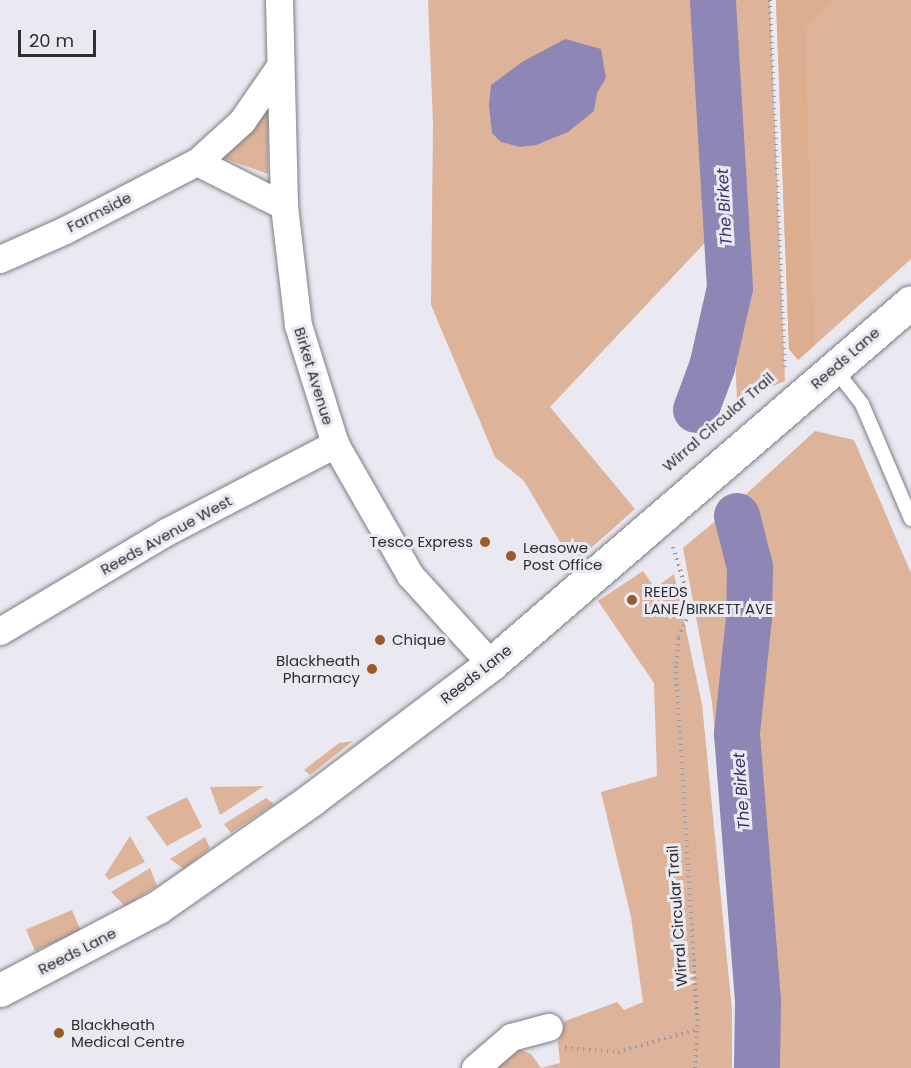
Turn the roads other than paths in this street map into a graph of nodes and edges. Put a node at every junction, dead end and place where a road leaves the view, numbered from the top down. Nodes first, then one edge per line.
1 (279, 0) edge
2 (280, 66) junction
3 (197, 162) junction
4 (284, 206) junction
5 (0, 259) edge
6 (911, 302) edge
7 (834, 368) junction
8 (335, 444) junction
9 (911, 519) edge
10 (0, 631) edge
11 (491, 664) junction
12 (0, 990) edge
13 (549, 1027) road end
14 (475, 1068) edge

1 - 2 street, Birket Avenue
2 - 3 street, Farmside
2 - 4 street, Birket Avenue
3 - 4 street
3 - 5 street, Farmside
4 - 8 street, Birket Avenue
6 - 7 street, Reeds Lane
7 - 9 lane
7 - 11 street, Reeds Lane
8 - 10 street, Reeds Avenue West
8 - 11 street, Birket Avenue
11 - 12 street, Reeds Lane
13 - 14 street

